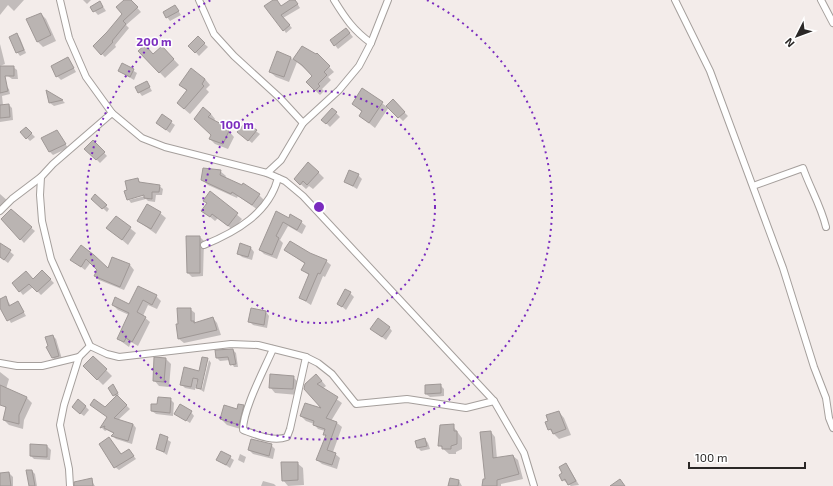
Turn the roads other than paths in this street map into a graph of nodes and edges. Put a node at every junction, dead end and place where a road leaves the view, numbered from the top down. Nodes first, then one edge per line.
1 (60, 0) edge
2 (199, 0) edge
3 (334, 0) edge
4 (388, 0) edge
5 (675, 0) edge
6 (821, 0) edge
7 (833, 23) edge
8 (371, 43) junction
9 (112, 113) junction
10 (303, 123) junction
11 (267, 173) junction
12 (41, 177) junction
13 (278, 178) junction
14 (753, 186) junction
15 (0, 211) edge
16 (826, 227) dead end
17 (204, 245) dead end
18 (90, 346) junction
19 (272, 349) junction
20 (306, 356) junction
21 (79, 357) junction
22 (0, 363) edge
23 (494, 401) junction
24 (833, 428) edge
25 (70, 486) edge
26 (534, 486) edge

1 - 9 street
2 - 10 street
3 - 8 street
4 - 8 street
5 - 14 street
6 - 7 street
8 - 10 street
9 - 11 street
9 - 12 street
10 - 11 street
11 - 13 street
12 - 15 street
12 - 18 street
13 - 17 street
13 - 23 street
14 - 16 street
14 - 24 street
18 - 19 street
18 - 21 street
19 - 20 street
19 - 20 street
20 - 23 street
21 - 22 street
21 - 25 street
23 - 26 street

